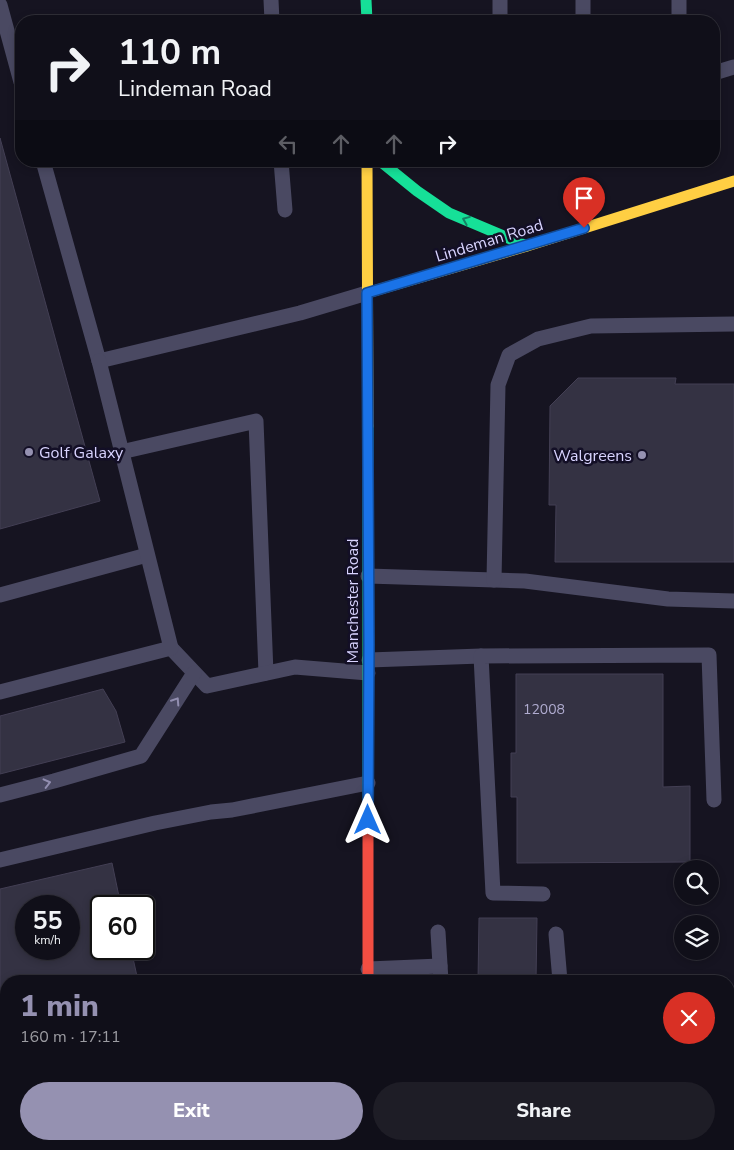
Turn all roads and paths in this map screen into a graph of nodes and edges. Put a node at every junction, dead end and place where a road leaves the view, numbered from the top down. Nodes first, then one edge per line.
1 (271, 0) edge
2 (366, 0) edge
3 (500, 0) edge
4 (583, 0) edge
5 (679, 0) edge
6 (0, 5) edge
7 (272, 15) edge
8 (366, 15) edge
9 (500, 15) edge
10 (583, 15) edge
11 (679, 15) edge
12 (15, 60) edge
13 (734, 67) edge
14 (720, 71) edge
15 (45, 167) edge
16 (281, 167) edge
17 (367, 167) edge
18 (387, 167) edge
19 (734, 181) edge
20 (285, 210) dead end
21 (527, 246) junction
22 (367, 293) junction
23 (734, 324) edge
24 (98, 361) junction
25 (121, 452) junction
26 (147, 555) junction
27 (368, 576) junction
28 (494, 580) junction
29 (0, 595) edge
30 (734, 601) edge
31 (170, 648) junction
32 (481, 656) junction
33 (369, 666) junction
34 (194, 673) junction
35 (266, 674) junction
36 (0, 692) edge
37 (368, 783) junction
38 (0, 795) edge
39 (714, 800) dead end
40 (0, 860) edge
41 (543, 894) dead end
42 (438, 932) dead end
43 (556, 934) dead end
44 (441, 974) edge
45 (368, 975) edge
46 (559, 975) edge

1 - 7 lane
2 - 8 main road
3 - 9 lane
4 - 10 lane
5 - 11 lane
6 - 12 lane
13 - 14 lane
15 - 24 lane
16 - 20 lane
17 - 22 main road, Manchester Road
21 -> 18 main road
19 - 21 main road, Lindeman Road
21 - 22 main road, Lindeman Road
22 - 24 lane
22 - 27 main road, Manchester Road
23 - 28 lane
24 - 25 lane
25 - 26 lane
25 - 35 lane
26 - 29 lane
26 - 31 lane
27 - 28 lane
27 - 33 main road, Manchester Road
28 - 30 lane
31 - 34 lane
31 - 36 lane
32 - 33 lane
32 - 39 lane
32 - 41 lane
33 - 35 lane
33 - 37 main road, Manchester Road
34 - 35 lane
38 -> 34 lane
37 - 40 lane
37 - 45 main road, Manchester Road
42 - 44 lane
43 - 46 lane
44 - 45 lane

